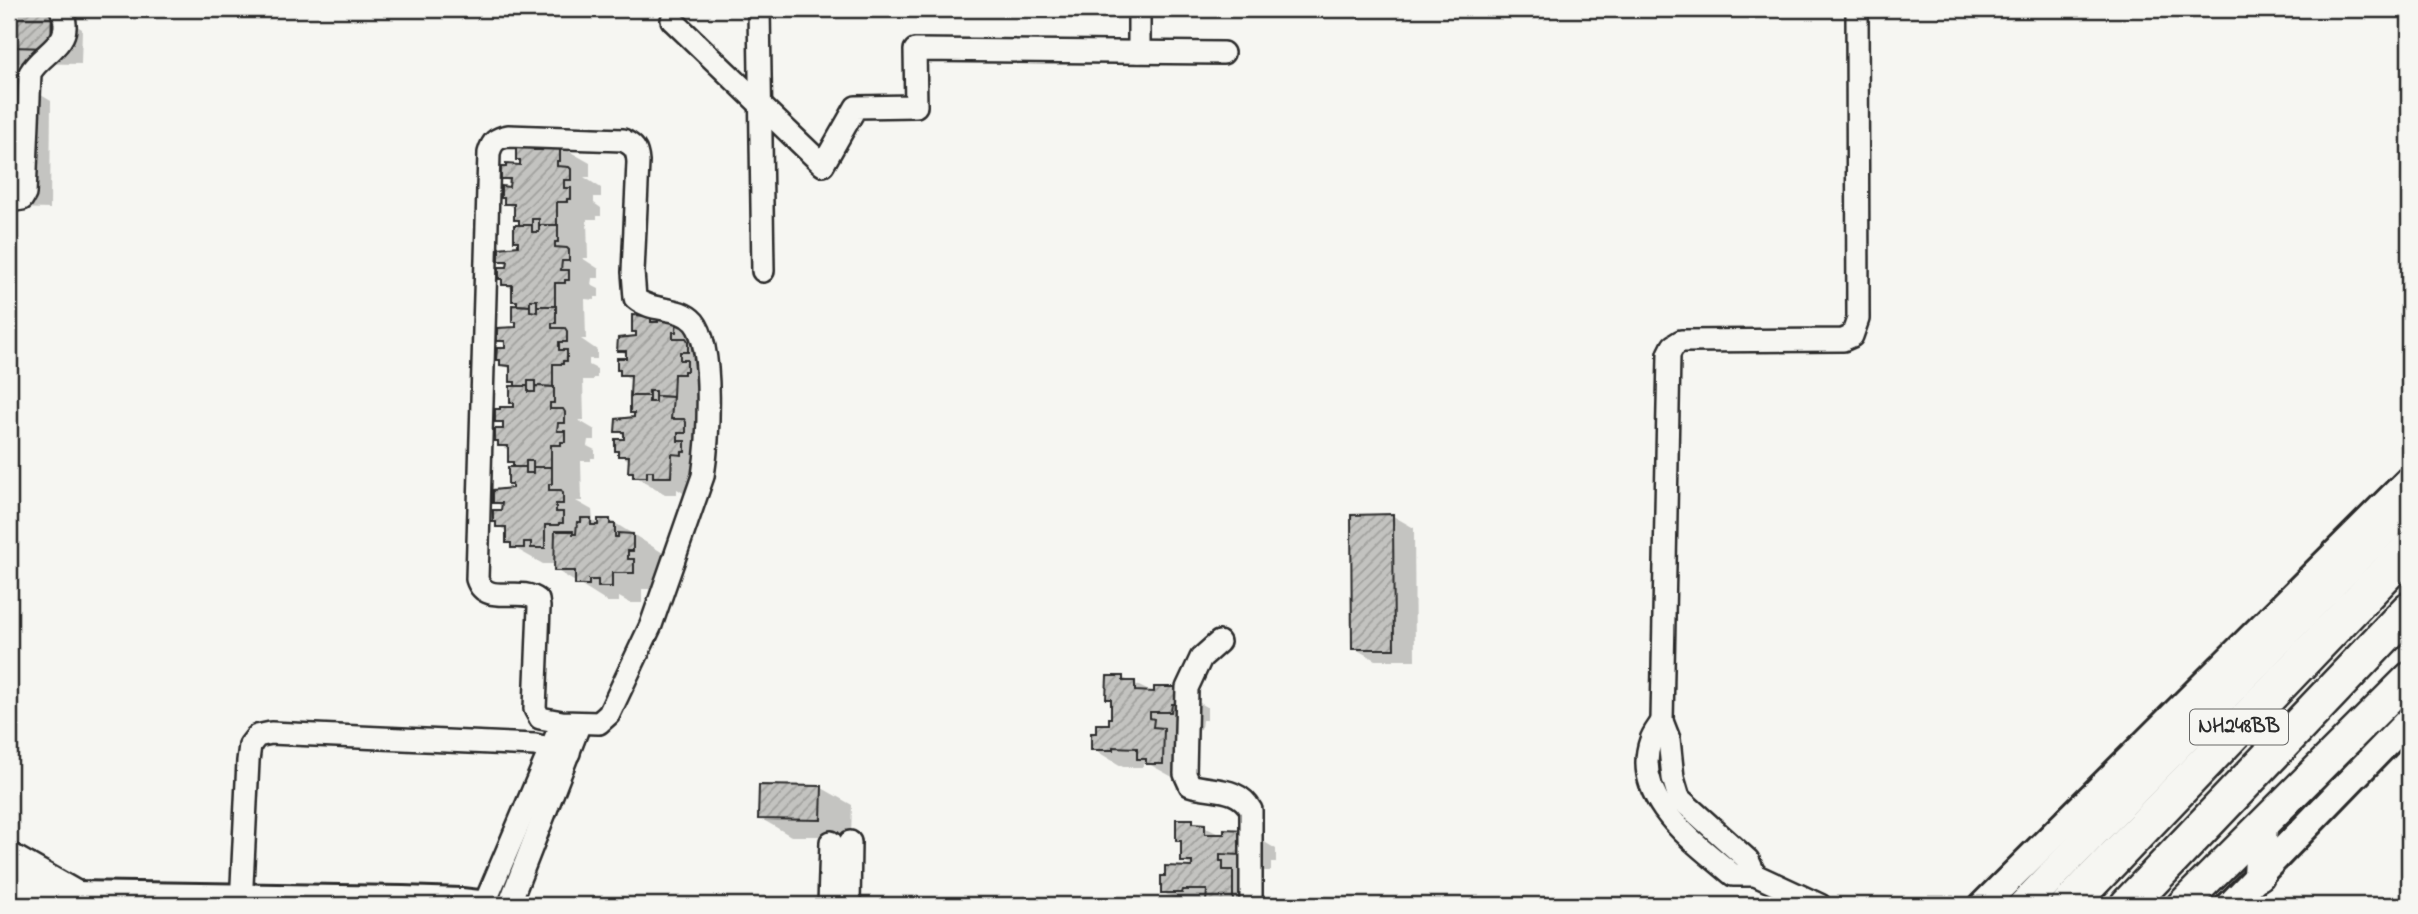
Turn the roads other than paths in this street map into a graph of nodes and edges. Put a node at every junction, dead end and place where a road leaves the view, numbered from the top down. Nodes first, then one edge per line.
1 (61, 9) edge
2 (760, 9) edge
3 (1139, 9) edge
4 (1857, 9) edge
5 (672, 20) dead end
6 (1139, 52) junction
7 (1223, 53) dead end
8 (19, 72) edge
9 (761, 106) junction
10 (9, 201) edge
11 (763, 271) dead end
12 (2409, 480) edge
13 (2409, 503) edge
14 (2409, 549) edge
15 (2409, 610) edge
16 (1219, 642) dead end
17 (2409, 678) edge
18 (2409, 720) edge
19 (571, 722) junction
20 (560, 750) junction
21 (2262, 825) junction
22 (9, 860) edge
23 (2259, 875) junction
24 (42, 896) edge
25 (241, 902) edge
26 (486, 905) edge
27 (509, 905) edge
28 (829, 905) edge
29 (849, 905) edge
30 (1251, 905) edge
31 (1820, 905) edge
32 (1983, 905) edge
33 (2024, 905) edge
34 (2069, 905) edge
35 (2128, 905) edge
36 (2182, 905) edge
37 (2231, 905) edge

1 - 8 street
2 - 9 street
3 - 6 street
4 - 31 street
5 - 9 street
6 - 7 street
6 - 9 street
8 - 10 street
9 - 11 street
12 - 32 street
13 - 33 main road
14 - 34 highway, NH248BB
15 - 35 highway, NH248BB
16 - 30 street
17 - 21 main road
18 - 23 street
19 - 19 street
19 - 20 street
20 - 25 street
20 - 26 street
20 - 27 street
21 - 23 main road
21 - 36 main road
22 - 24 main road
23 - 37 street
24 - 25 street
25 - 26 street
28 - 29 street

